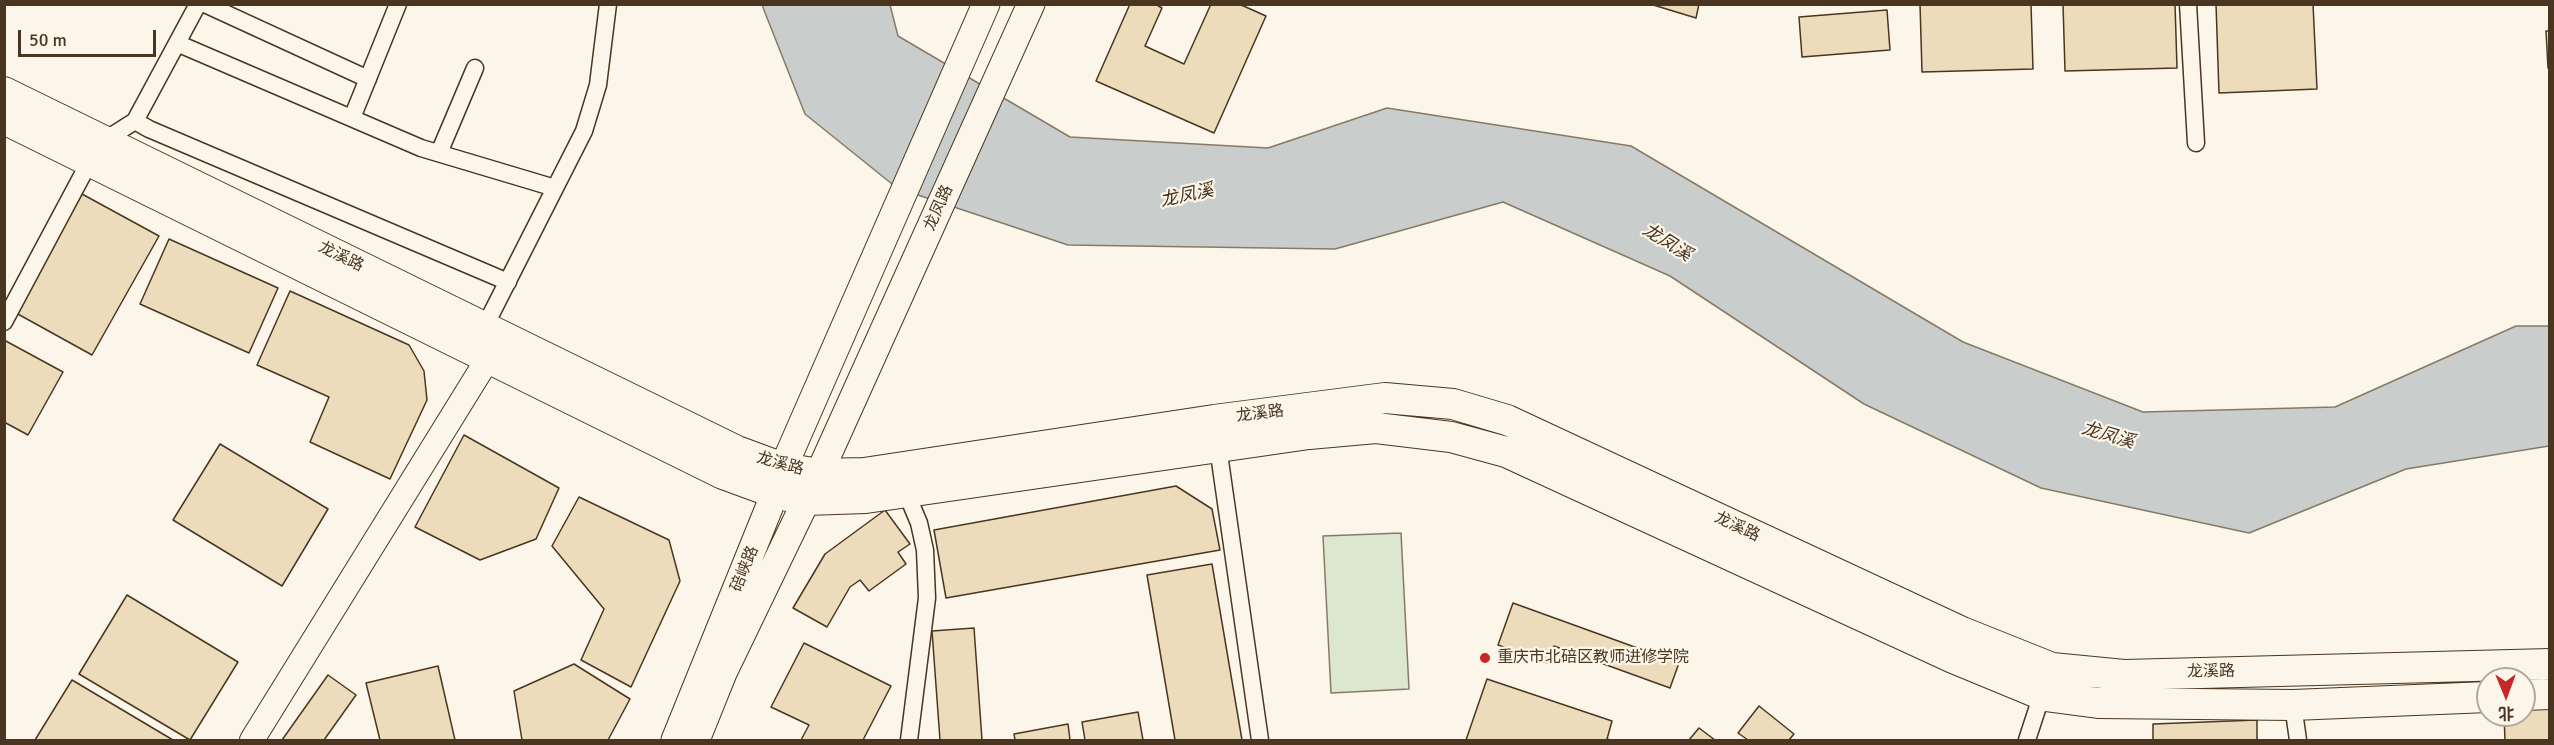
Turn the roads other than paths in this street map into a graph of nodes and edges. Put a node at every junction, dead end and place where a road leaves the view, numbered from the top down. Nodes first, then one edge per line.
1 (198, 4) edge
2 (205, 4) edge
3 (399, 4) edge
4 (608, 4) edge
5 (986, 4) edge
6 (1031, 4) edge
7 (2188, 4) edge
8 (179, 44) junction
9 (475, 68) dead end
10 (368, 79) junction
11 (4, 92) edge
12 (352, 118) junction
13 (4, 119) edge
14 (135, 121) junction
15 (2196, 142) dead end
16 (98, 150) junction
17 (439, 153) junction
18 (555, 188) junction
19 (508, 282) junction
20 (4, 322) edge
21 (482, 344) junction
22 (848, 411) joint
23 (1218, 447) junction
24 (819, 474) junction
25 (779, 480) junction
26 (906, 492) junction
27 (806, 500) junction
28 (2550, 664) edge
29 (2047, 681) junction
30 (2476, 697) edge
31 (2293, 705) junction
32 (252, 741) edge
33 (675, 741) edge
34 (696, 741) edge
35 (909, 741) edge
36 (1260, 741) edge
37 (2027, 741) edge
38 (2298, 741) edge

1 - 8 street
2 - 10 street
3 - 10 street
4 - 18 street
5 - 25 main road, 碚峡路
6 - 22 main road, 龙凤路
7 - 15 street
8 - 12 street
8 - 14 street
9 - 17 street
10 - 12 street
11 - 16 highway, 龙溪路
12 - 17 street
13 - 16 highway, 龙溪路
14 - 16 street
14 - 19 street
16 - 20 street
16 - 21 highway, 龙溪路
17 - 18 street
18 - 19 street
19 - 21 street
21 - 25 highway, 龙溪路
21 - 32 street
22 - 24 main road, 碚峡路
23 - 26 highway, 龙溪路
23 - 29 highway, 龙溪路
23 - 36 street
24 - 25 highway, 龙溪路
24 - 27 main road, 碚峡路
24 - 29 highway, 龙溪路
25 - 27 highway, 龙溪路
25 - 33 main road, 碚峡路
26 - 27 highway, 龙溪路
26 - 35 street
27 - 34 main road, 碚峡路
28 - 29 highway, 龙溪路
29 - 31 highway, 龙溪路
29 - 37 street
30 - 31 highway, 龙溪路
31 - 38 street

